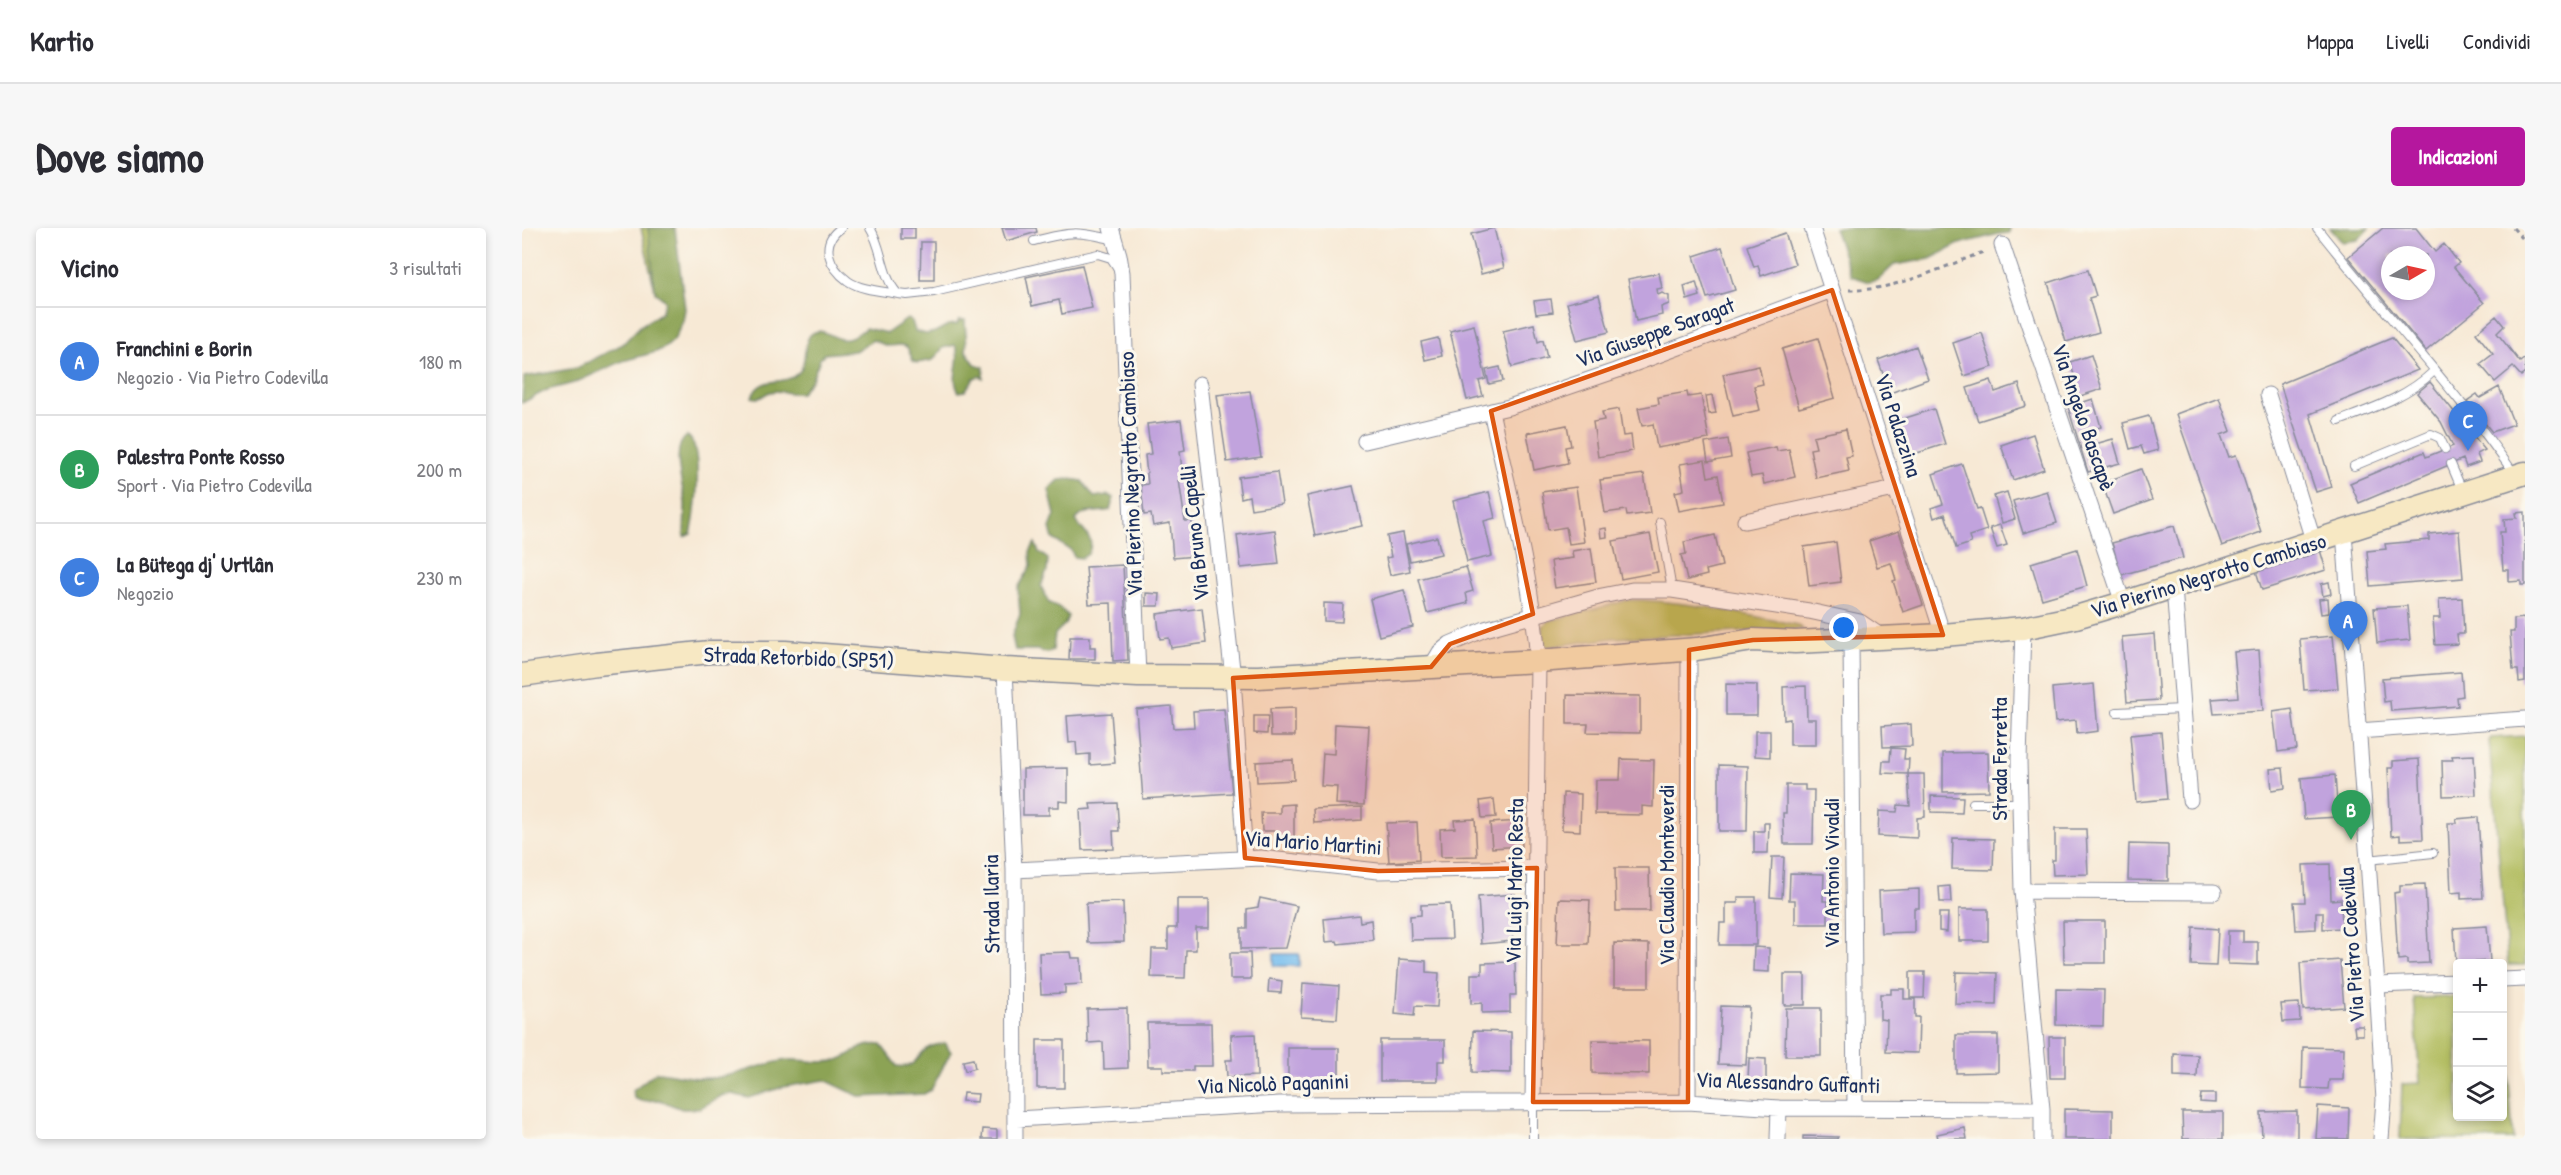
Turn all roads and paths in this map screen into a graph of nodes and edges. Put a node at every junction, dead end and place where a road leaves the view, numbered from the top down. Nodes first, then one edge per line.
1 (841, 228) edge
2 (870, 228) edge
3 (1812, 228) edge
4 (2317, 228) edge
5 (2513, 228) edge
6 (1113, 234) edge
7 (1035, 241) dead end
8 (2525, 241) edge
9 (2002, 245) joint
10 (1122, 273) junction
11 (1832, 290) junction
12 (898, 294) junction
13 (2434, 371) junction
14 (1200, 384) dead end
15 (2268, 395) dead end
16 (1491, 411) junction
17 (2339, 421) dead end
18 (1365, 441) dead end
19 (2445, 449) dead end
20 (2451, 464) dead end
21 (2354, 466) dead end
22 (2520, 474) edge
23 (1895, 489) junction
24 (2463, 493) junction
25 (1745, 521) dead end
26 (1660, 522) dead end
27 (2344, 532) junction
28 (2314, 543) junction
29 (2174, 587) junction
30 (1672, 590) junction
31 (2123, 603) junction
32 (1533, 614) junction
33 (2024, 628) junction
34 (1943, 634) junction
35 (1882, 637) junction
36 (1851, 639) junction
37 (1693, 649) junction
38 (1538, 661) junction
39 (1431, 667) junction
40 (1005, 669) junction
41 (522, 675) edge
42 (1138, 676) junction
43 (1233, 678) junction
44 (2183, 709) junction
45 (2117, 712) dead end
46 (2525, 719) edge
47 (2358, 731) junction
48 (2190, 800) dead end
49 (1973, 803) dead end
50 (2020, 803) junction
51 (2433, 854) dead end
52 (1245, 858) junction
53 (2368, 860) junction
54 (1537, 868) junction
55 (1014, 870) junction
56 (2022, 891) junction
57 (2214, 892) dead end
58 (2525, 979) edge
59 (2507, 980) edge
60 (2453, 982) edge
61 (2377, 985) junction
62 (1533, 1102) junction
63 (1688, 1102) junction
64 (1855, 1107) junction
65 (1779, 1108) junction
66 (2042, 1109) junction
67 (1016, 1119) junction
68 (1015, 1139) edge
69 (1533, 1139) edge
70 (1778, 1139) edge
71 (2042, 1139) edge
72 (2381, 1139) edge

1 - 12 lane
2 - 12 lane
3 - 11 street, Via Palazzina
4 - 13 lane
5 - 8 path
6 - 7 lane
6 - 10 street, Via Pierino Negrotto Cambiaso
9 - 11 path
9 - 31 street, Via Angelo Bascapè
10 - 12 lane
10 - 42 street, Via Pierino Negrotto Cambiaso
11 - 16 street, Via Giuseppe Saragat
11 - 23 street, Via Palazzina
13 - 17 lane
13 - 22 lane
14 - 43 street, Via Bruno Capelli
15 - 28 street
16 - 18 street, Via Giuseppe Saragat
16 - 32 street
19 - 21 lane
20 - 24 lane
22 - 24 street, Via Pierino Negrotto Cambiaso
23 - 25 street
23 - 34 street, Via Palazzina
24 - 27 street, Via Pierino Negrotto Cambiaso
26 - 30 lane
27 - 28 street, Via Pierino Negrotto Cambiaso
27 - 47 street, Via Pietro Codevilla
28 - 29 street, Via Pierino Negrotto Cambiaso
29 - 31 street, Via Pierino Negrotto Cambiaso
29 - 44 street
30 - 32 street
30 - 35 street
31 - 33 street, Via Pierino Negrotto Cambiaso
32 - 38 street
32 - 39 street
33 - 34 street, Via Pierino Negrotto Cambiaso
33 - 50 street, Strada Ferretta
34 - 35 street, Via Pierino Negrotto Cambiaso
35 - 36 street, Via Pierino Negrotto Cambiaso
36 - 37 street, Via Pierino Negrotto Cambiaso
36 - 64 street, Via Antonio Vivaldi
37 - 38 street, Via Pierino Negrotto Cambiaso
37 - 63 street, Via Claudio Monteverdi
38 - 39 street, Via Pierino Negrotto Cambiaso
38 - 54 street, Via Luigi Mario Resta
39 - 43 street, Via Pierino Negrotto Cambiaso
40 - 41 street, Strada Retorbido (SP51)
40 - 42 street, Via Pierino Negrotto Cambiaso
40 - 55 street, Strada Ilaria
42 - 43 street, Via Pierino Negrotto Cambiaso
43 - 52 street, Via Bruno Capelli
44 - 45 lane
44 - 48 street
46 - 47 street
47 - 53 street, Via Pietro Codevilla
49 - 50 lane
50 - 56 street, Strada Ferretta
51 - 53 lane
52 - 54 street, Via Mario Martini
52 - 55 street, Via Mario Martini
53 - 61 street, Via Pietro Codevilla
54 - 62 street, Via Luigi Mario Resta
55 - 67 street, Strada Ilaria
56 - 57 street
56 - 66 street, Strada Ferretta
58 - 59 street
60 - 61 street
61 - 72 street, Via Pietro Codevilla
62 - 63 street, Via Alessandro Guffanti
62 - 67 street, Via Nicolò Paganini
62 - 69 lane
63 - 65 street, Via Alessandro Guffanti
64 - 65 street, Via Alessandro Guffanti
64 - 66 street, Via Alessandro Guffanti
65 - 70 street
66 - 71 street, Strada Ferretta
67 - 68 street, Strada Ilaria

